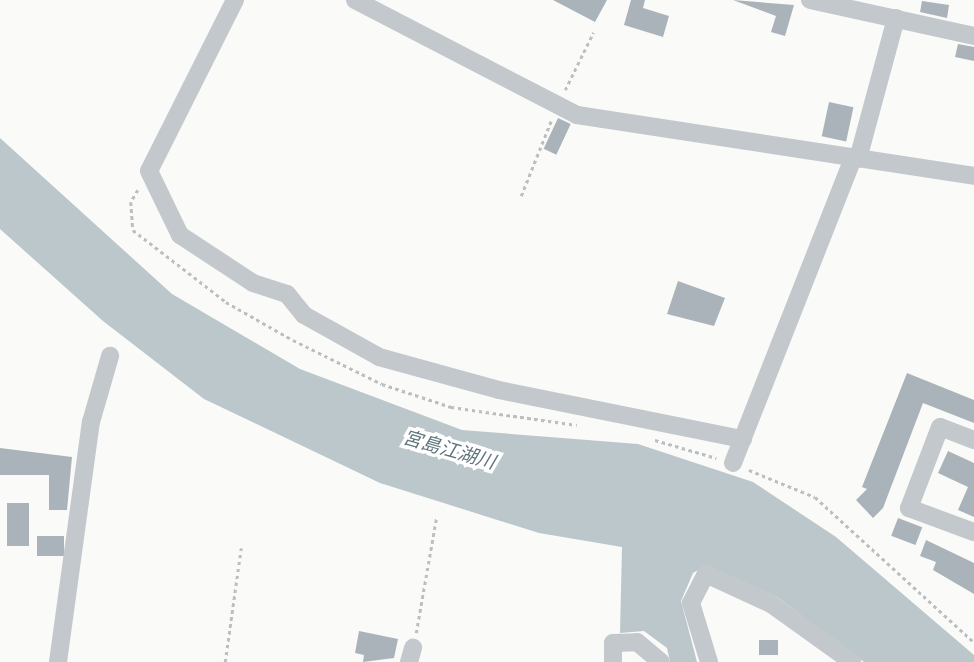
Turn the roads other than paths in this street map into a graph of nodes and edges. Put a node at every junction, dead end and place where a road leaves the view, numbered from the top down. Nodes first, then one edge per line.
1 (234, 0) edge
2 (355, 0) edge
3 (810, 0) edge
4 (866, 5) edge
5 (896, 18) junction
6 (974, 36) edge
7 (856, 159) junction
8 (974, 176) edge
9 (110, 356) dead end
10 (743, 439) junction
11 (974, 440) edge
12 (733, 463) road end
13 (974, 532) edge
14 (58, 662) edge
15 (613, 662) edge
16 (661, 662) edge
17 (709, 662) edge
18 (852, 662) edge

1 - 10 street
2 - 7 street
3 - 4 street
4 - 5 street
5 - 6 street
5 - 7 street
7 - 8 street
7 - 10 street
9 - 14 street
10 - 12 street
11 - 13 street
15 - 16 street
17 - 18 street

